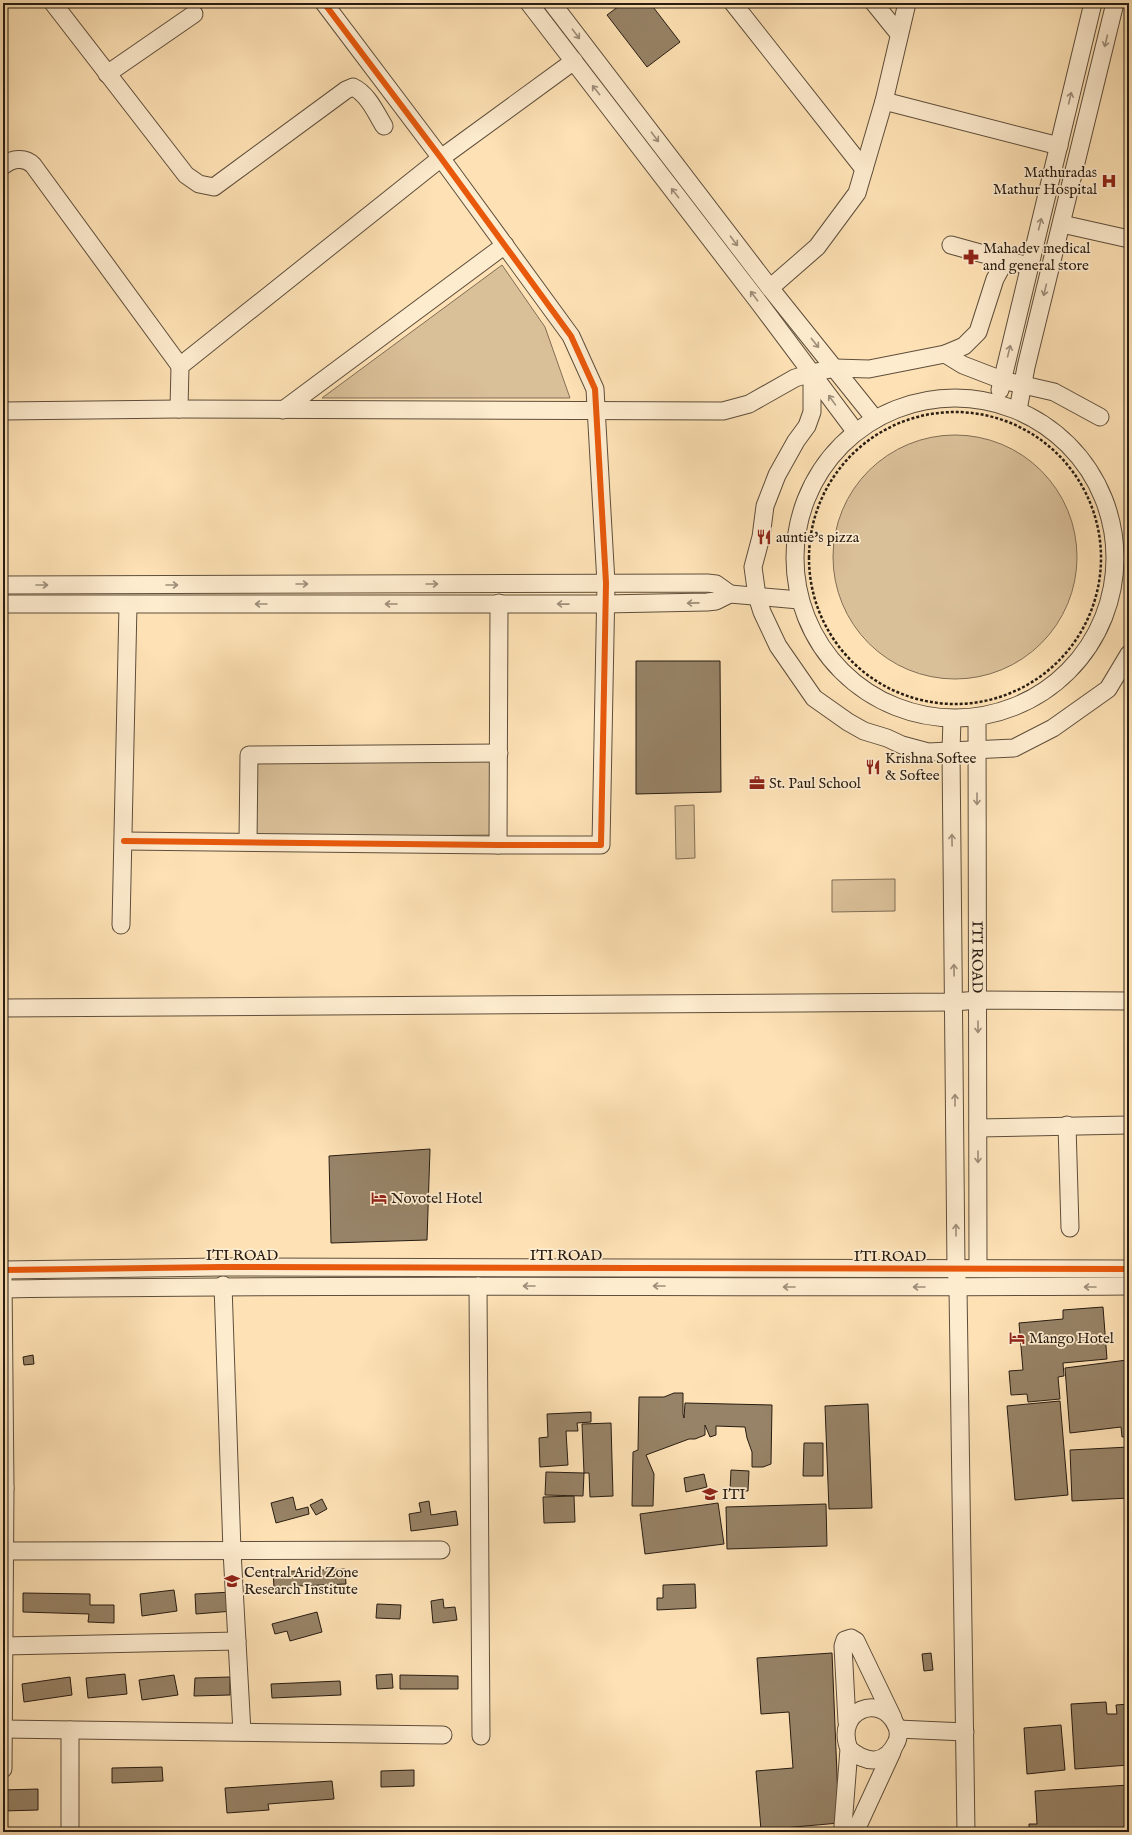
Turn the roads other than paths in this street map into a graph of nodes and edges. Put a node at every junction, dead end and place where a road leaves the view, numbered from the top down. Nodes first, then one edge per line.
1 (53, 3) edge
2 (324, 3) edge
3 (529, 3) edge
4 (552, 3) edge
5 (733, 3) edge
6 (874, 3) edge
7 (907, 3) edge
8 (1093, 3) edge
9 (1115, 3) edge
10 (194, 14) dead end
11 (899, 34) junction
12 (574, 61) junction
13 (107, 74) junction
14 (884, 102) junction
15 (384, 126) dead end
16 (1059, 146) junction
17 (441, 158) junction
18 (3, 166) edge
19 (864, 169) junction
20 (1062, 224) junction
21 (1129, 239) edge
22 (505, 245) junction
23 (951, 245) dead end
24 (1009, 261) junction
25 (1030, 266) junction
26 (770, 288) junction
27 (945, 354) junction
28 (180, 366) junction
29 (835, 368) junction
30 (812, 373) junction
31 (1002, 380) junction
32 (1023, 385) junction
33 (997, 402) junction
34 (179, 409) junction
35 (3, 410) edge
36 (282, 410) junction
37 (1018, 410) junction
38 (596, 412) junction
39 (1100, 417) dead end
40 (875, 419) junction
41 (855, 432) junction
42 (1122, 577) edge
43 (606, 583) junction
44 (3, 585) edge
45 (730, 594) junction
46 (757, 596) junction
47 (799, 600) junction
48 (499, 603) junction
49 (3, 604) edge
50 (605, 604) junction
51 (128, 605) junction
52 (1129, 654) edge
53 (977, 718) junction
54 (952, 719) junction
55 (977, 749) junction
56 (951, 751) junction
57 (499, 754) junction
58 (124, 841) junction
59 (248, 842) junction
60 (498, 845) junction
61 (121, 925) dead end
62 (978, 1000) junction
63 (1129, 1000) edge
64 (954, 1002) junction
65 (3, 1008) edge
66 (1067, 1125) junction
67 (1129, 1125) edge
68 (978, 1128) junction
69 (1070, 1228) dead end
70 (978, 1268) junction
71 (956, 1269) junction
72 (1129, 1269) edge
73 (3, 1270) edge
74 (223, 1285) junction
75 (478, 1286) junction
76 (1129, 1286) edge
77 (958, 1288) junction
78 (3, 1289) edge
79 (4, 1488) edge
80 (441, 1550) dead end
81 (4, 1551) junction
82 (232, 1551) junction
83 (237, 1641) junction
84 (4, 1646) edge
85 (3, 1704) edge
86 (847, 1722) junction
87 (896, 1723) junction
88 (3, 1730) edge
89 (70, 1730) junction
90 (242, 1732) junction
91 (965, 1732) junction
92 (443, 1735) dead end
93 (481, 1736) dead end
94 (849, 1749) junction
95 (892, 1752) junction
96 (3, 1769) edge
97 (70, 1832) edge
98 (845, 1832) edge
99 (854, 1832) edge
100 (966, 1832) edge

1 - 13 street
2 - 17 street
3 - 12 street
4 -> 26 street
5 - 19 street
6 - 11 street
7 - 11 street
16 -> 8 street
9 -> 20 street
10 - 13 street
11 - 14 street
12 - 17 street
30 -> 12 street
13 - 15 street
14 - 16 street
14 - 19 street
25 -> 16 street
17 - 22 street
17 - 28 street
18 - 28 street
19 - 26 street
20 - 21 street
20 -> 32 street
22 - 36 street
22 - 38 street
23 - 24 street
24 - 25 street
24 - 27 street
31 -> 25 street
26 -> 29 street
27 - 29 street
27 - 31 street
28 - 34 street
29 - 30 street
29 - 40 street
30 - 38 street
41 -> 30 street
30 - 46 street
31 - 32 street
31 - 33 street
32 - 37 street
32 - 39 street
33 - 37 street
33 - 40 street
34 - 35 street
34 - 36 street
36 - 38 street
37 - 42 street
38 - 43 street
40 - 41 street
41 - 47 street
42 - 53 street
44 -> 43 street
43 - 45 street
43 - 50 street
45 - 46 street
45 -> 50 street
46 - 47 street
46 - 56 street
47 - 54 street
50 -> 48 street
48 -> 51 street
48 - 57 street
49 - 51 street
50 - 60 street
51 - 58 street
52 - 55 street
53 - 54 street
53 - 55 street, ITI ROAD
54 - 56 street, ITI ROAD
55 - 56 street
55 -> 62 street, ITI ROAD
64 -> 56 street, ITI ROAD
57 - 59 street
57 - 60 street
58 - 59 street
58 - 61 street
59 - 60 street
62 - 63 street
62 - 64 street
62 -> 68 street, ITI ROAD
64 - 65 street
71 -> 64 street, ITI ROAD
66 - 67 street
66 - 68 street
66 - 69 street
68 -> 70 street, ITI ROAD
70 - 71 street, ITI ROAD
70 - 72 street, ITI ROAD
71 - 73 street, ITI ROAD
71 - 77 street
73 - 78 street
74 - 75 street, ITI ROAD
74 - 78 street, ITI ROAD
74 - 82 street
77 -> 75 street, ITI ROAD
75 - 93 street
76 -> 77 street, ITI ROAD
77 - 91 street
78 - 79 street
79 - 81 street
80 - 82 street
81 - 82 street
81 - 84 street
82 - 83 street
83 - 84 street
83 - 90 street
84 - 85 street
85 - 88 street
86 - 87 street
86 - 87 street
86 - 94 street
87 - 91 street
87 - 95 street
88 - 89 street
88 - 96 street
89 - 90 street
89 - 97 street
90 - 92 street
91 - 100 street
94 - 95 street
94 - 98 street
95 - 99 street

